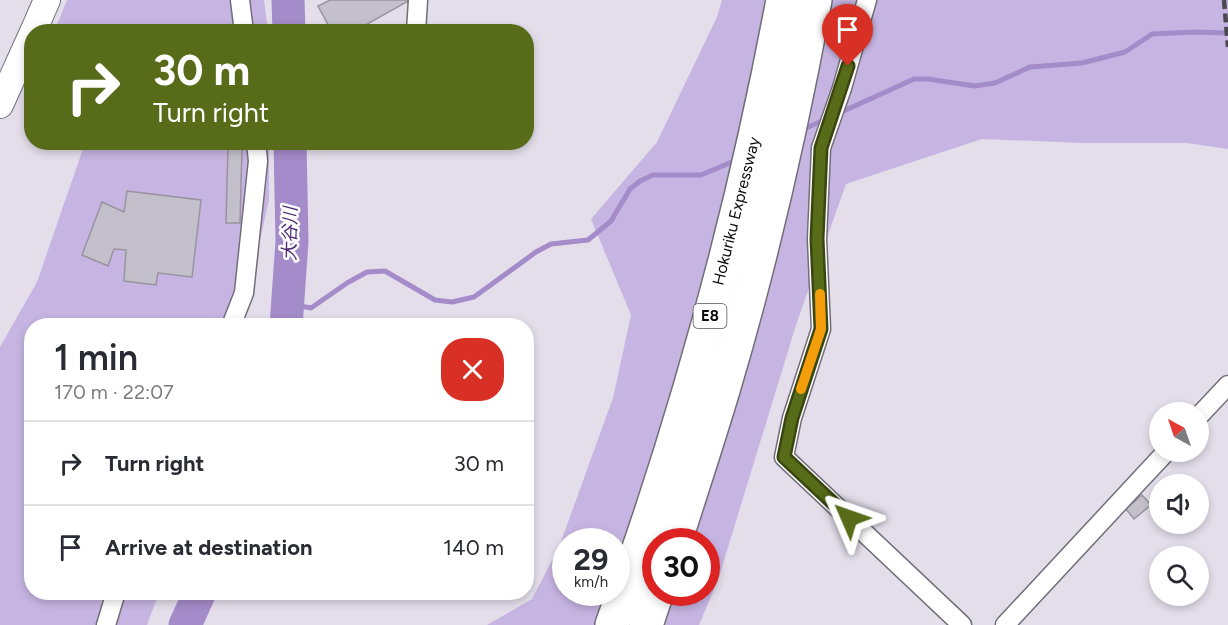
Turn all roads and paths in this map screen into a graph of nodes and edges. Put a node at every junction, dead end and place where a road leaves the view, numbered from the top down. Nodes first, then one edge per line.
1 (47, 0) edge
2 (240, 0) edge
3 (418, 0) edge
4 (783, 0) edge
5 (815, 0) edge
6 (867, 0) edge
7 (36, 24) edge
8 (243, 24) edge
9 (416, 24) edge
10 (24, 51) edge
11 (0, 105) edge
12 (257, 150) edge
13 (234, 318) edge
14 (1228, 386) edge
15 (1209, 406) edge
16 (1157, 462) edge
17 (679, 528) edge
18 (114, 600) edge
19 (652, 606) edge
20 (106, 625) edge
21 (612, 625) edge
22 (646, 625) edge
23 (962, 625) edge
24 (1005, 625) edge

1 - 7 main road
2 - 8 street
3 - 9 street
4 - 21 highway, Hokuriku Expressway / E8
5 - 17 highway, Hokuriku Expressway / E8
6 - 23 street
10 - 11 main road
12 - 13 street
14 - 15 street
16 - 24 street
18 - 20 street
19 - 22 highway

